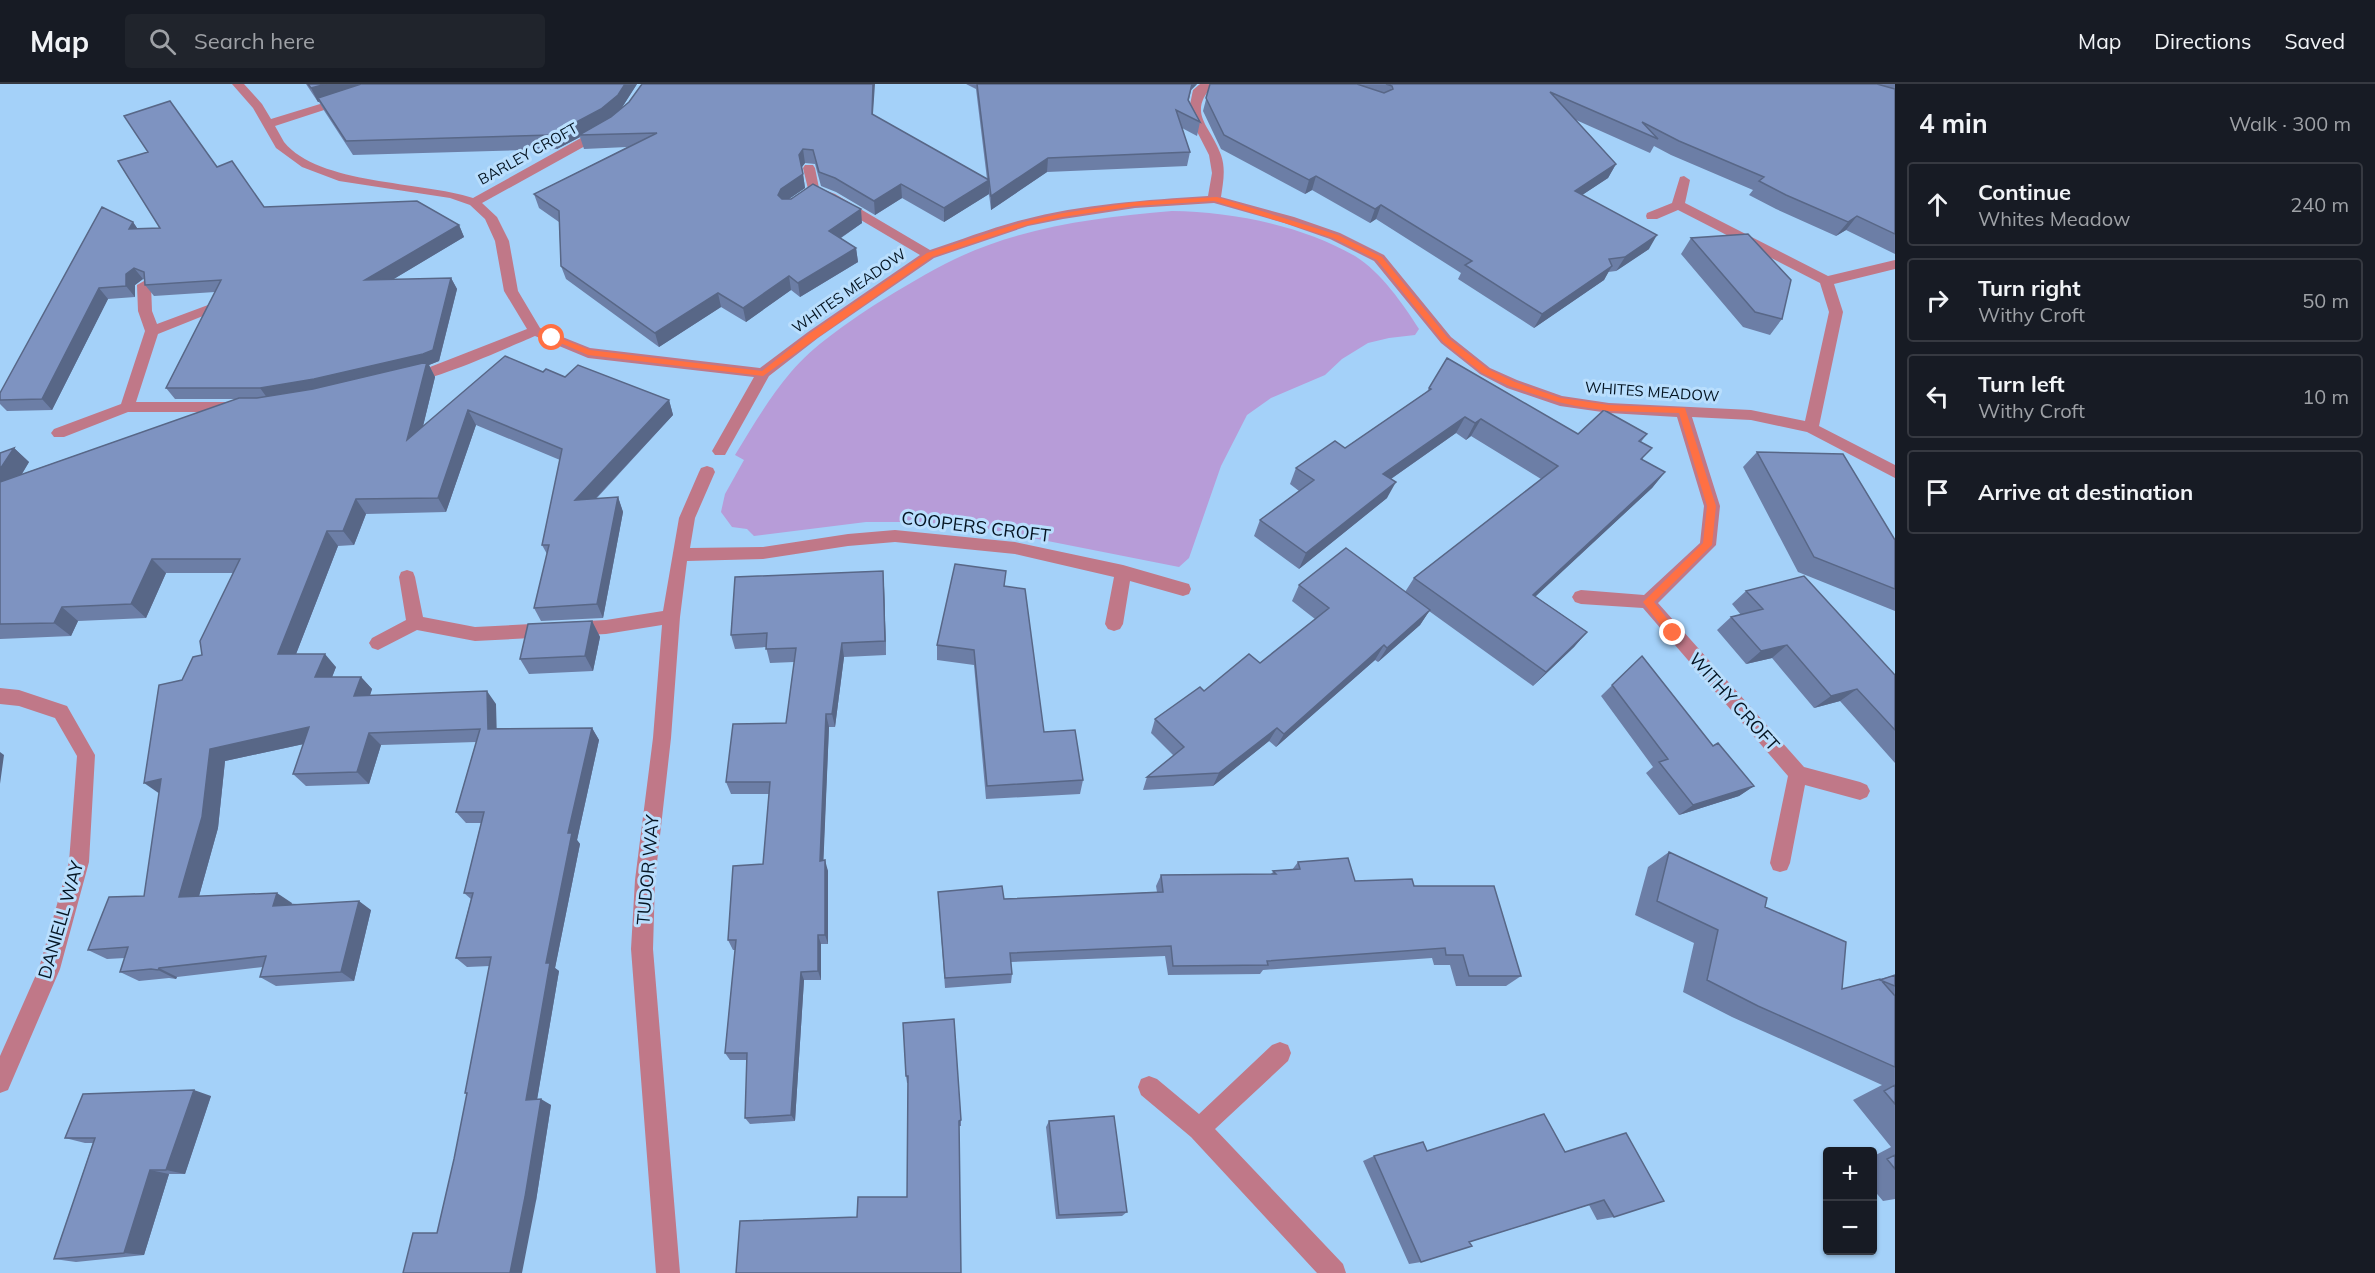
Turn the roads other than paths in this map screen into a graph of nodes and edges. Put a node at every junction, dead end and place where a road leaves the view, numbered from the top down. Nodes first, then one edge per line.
1 (238, 84) edge
2 (379, 84) edge
3 (1208, 84) edge
4 (269, 124) junction
5 (610, 127) edge
6 (809, 168) edge
7 (1684, 180) dead end
8 (1214, 199) junction
9 (474, 202) junction
10 (1678, 205) junction
11 (1652, 216) dead end
12 (929, 255) junction
13 (1895, 264) edge
14 (1826, 281) junction
15 (144, 285) edge
16 (208, 309) edge
17 (152, 331) junction
18 (535, 331) junction
19 (763, 373) junction
20 (391, 382) edge
21 (127, 407) junction
22 (249, 407) edge
23 (1682, 410) junction
24 (1811, 428) junction
25 (59, 433) dead end
26 (720, 452) dead end
27 (707, 472) dead end
28 (1895, 472) edge
29 (680, 555) junction
30 (1124, 572) junction
31 (407, 577) dead end
32 (1183, 589) dead end
33 (1581, 597) dead end
34 (1648, 602) junction
35 (671, 616) junction
36 (416, 623) junction
37 (1114, 624) dead end
38 (378, 643) dead end
39 (0, 696) edge
40 (1798, 774) junction
41 (1860, 791) dead end
42 (1780, 863) dead end
43 (1280, 1053) dead end
44 (0, 1082) edge
45 (1149, 1087) dead end
46 (1199, 1129) junction
47 (668, 1273) edge
48 (1334, 1273) edge

1 - 4 street
2 - 4 street
3 - 8 street
4 - 9 street
5 - 9 street, BARLEY CROFT
6 - 12 street
7 - 10 street
8 - 12 street, WHITES MEADOW
8 - 23 street, WHITES MEADOW
9 - 18 street
10 - 11 street
10 - 14 street
12 - 19 street, WHITES MEADOW
13 - 14 street
14 - 24 street
15 - 17 street
16 - 17 street
17 - 21 street
18 - 19 street
18 - 20 street
19 - 26 street
21 - 22 street
21 - 25 street
23 - 24 street, WHITES MEADOW
23 - 34 street
24 - 28 street, WHITES MEADOW
27 - 29 street, TUDOR WAY
29 - 30 street, COOPERS CROFT
29 - 35 street, TUDOR WAY
30 - 32 street, COOPERS CROFT
30 - 37 street
31 - 36 street
33 - 34 street
34 - 40 street, WITHY CROFT
35 - 36 street
35 - 47 street, TUDOR WAY
36 - 38 street
39 - 44 street, DANIELL WAY
40 - 41 street
40 - 42 street
43 - 46 street
45 - 46 street
46 - 48 street

